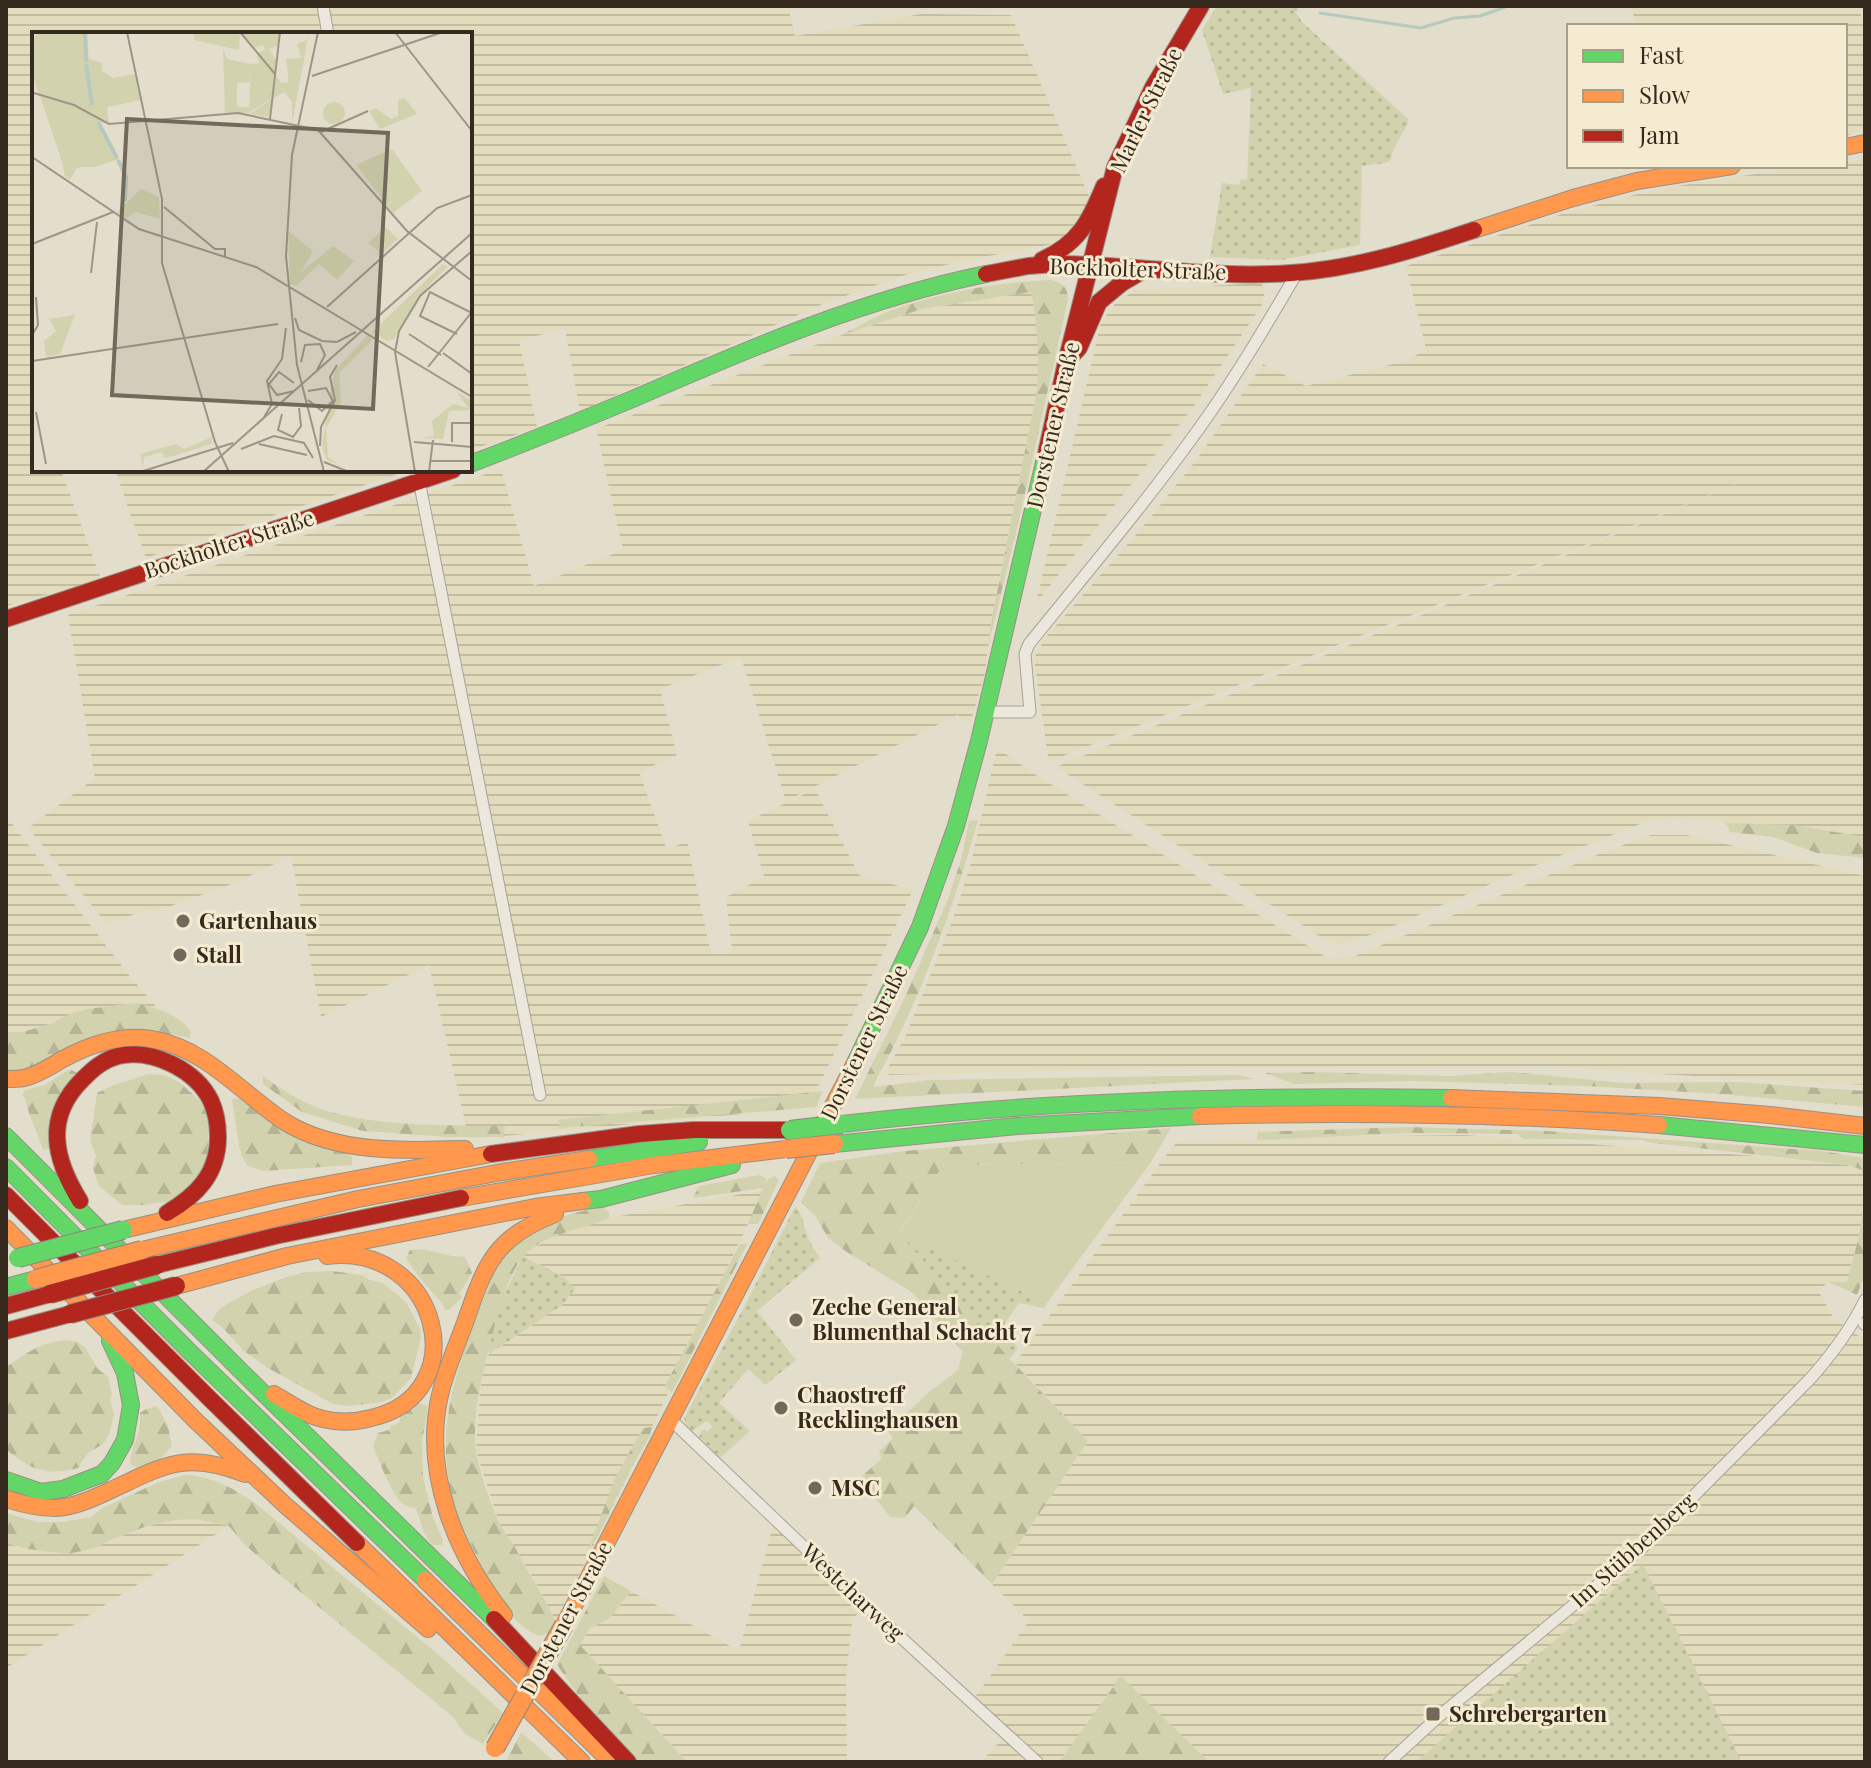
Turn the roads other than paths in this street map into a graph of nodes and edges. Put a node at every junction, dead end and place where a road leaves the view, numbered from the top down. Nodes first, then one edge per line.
1 (323, 6) edge
2 (1201, 6) edge
3 (328, 32) edge
4 (1115, 167) junction
5 (1718, 168) edge
6 (1089, 265) junction
7 (1029, 266) junction
8 (1146, 269) junction
9 (1297, 273) junction
10 (1066, 362) junction
11 (472, 463) edge
12 (439, 472) edge
13 (418, 475) edge
14 (6, 619) edge
15 (985, 712) junction
16 (6, 1079) edge
17 (540, 1095) dead end
18 (1865, 1126) edge
19 (790, 1130) junction
20 (6, 1136) edge
21 (1865, 1145) edge
22 (517, 1149) junction
23 (786, 1149) junction
24 (6, 1167) edge
25 (6, 1195) edge
26 (601, 1199) junction
27 (150, 1223) junction
28 (96, 1225) junction
29 (6, 1228) edge
30 (12, 1260) edge
31 (201, 1279) junction
32 (6, 1287) edge
33 (1865, 1300) edge
34 (6, 1306) edge
35 (99, 1320) junction
36 (1863, 1322) edge
37 (37, 1323) junction
38 (6, 1331) edge
39 (6, 1343) edge
40 (245, 1375) junction
41 (670, 1419) junction
42 (6, 1480) edge
43 (6, 1499) edge
44 (285, 1505) junction
45 (510, 1693) junction
46 (571, 1701) junction
47 (492, 1755) edge
48 (582, 1762) edge
49 (610, 1762) edge
50 (628, 1762) edge
51 (1037, 1762) edge
52 (1389, 1762) edge

1 - 3 street
2 - 4 main road, Marler Straße
4 - 6 main road, Marler Straße
4 - 7 main road
5 - 9 main road, Bockholter Straße
6 - 7 main road, Bockholter Straße
6 - 8 main road, Bockholter Straße
6 - 10 main road, Dorstener Straße
7 - 11 main road, Bockholter Straße
8 - 9 main road, Bockholter Straße
8 - 10 main road
9 - 15 street
10 - 15 main road, Dorstener Straße
12 - 13 main road, Bockholter Straße
13 - 14 main road, Bockholter Straße
13 - 17 street
15 - 41 main road, Dorstener Straße
16 - 22 main road
18 - 19 main road, bridge
19 - 22 main road
19 - 32 main road, bridge
20 - 28 main road
21 - 23 main road, bridge
22 - 27 main road
23 - 26 main road
23 - 34 main road, bridge
24 - 49 main road
25 - 45 main road
26 - 31 main road
26 - 46 main road
27 - 28 main road
27 - 30 main road, bridge
28 - 40 main road
29 - 35 main road
31 - 37 main road, bridge
31 - 40 main road
33 - 36 street, Im Stübbenberg
35 - 42 main road
35 - 44 main road
36 - 52 street, Im Stübbenberg
37 - 38 main road
37 - 39 main road
40 - 46 main road
41 - 47 main road, Dorstener Straße, bridge
41 - 51 street, Westcharweg
43 - 44 main road
44 - 45 main road
45 - 48 main road
46 - 50 main road

